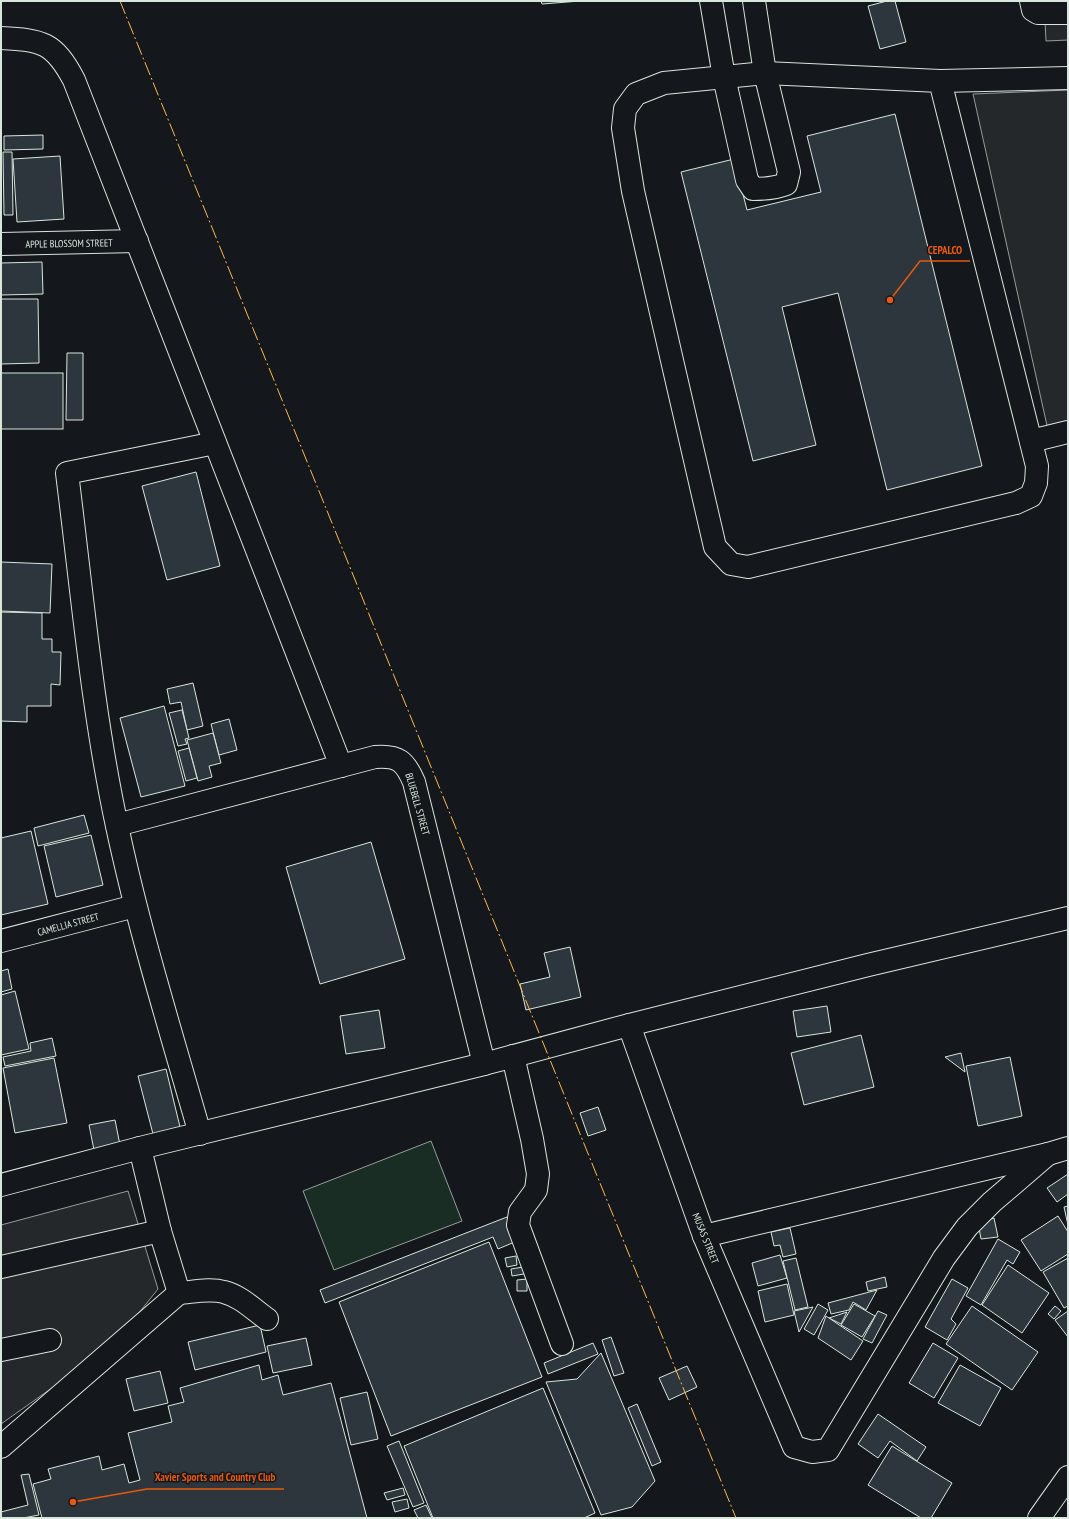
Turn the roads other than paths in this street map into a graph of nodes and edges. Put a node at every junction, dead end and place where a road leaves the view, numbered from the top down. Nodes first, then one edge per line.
1 (711, 1) edge
2 (754, 1) edge
3 (1031, 1) edge
4 (1068, 13) edge
5 (1, 38) edge
6 (765, 73) junction
7 (724, 77) junction
8 (1068, 78) edge
9 (940, 81) junction
10 (137, 241) junction
11 (1, 244) edge
12 (1068, 432) edge
13 (1031, 441) junction
14 (215, 443) junction
15 (341, 766) junction
16 (117, 825) junction
17 (135, 906) junction
18 (1068, 918) edge
19 (1, 941) edge
20 (629, 1025) junction
21 (513, 1056) junction
22 (484, 1064) junction
23 (200, 1134) junction
24 (140, 1148) junction
25 (1058, 1151) edge
26 (1, 1184) edge
27 (160, 1232) junction
28 (704, 1236) junction
29 (1, 1267) edge
30 (179, 1293) junction
31 (266, 1319) dead end
32 (50, 1340) dead end
33 (562, 1344) dead end
34 (1, 1350) edge
35 (1, 1447) edge
36 (1068, 1477) edge
37 (1039, 1518) edge

1 - 7 street
2 - 6 street
3 - 4 street
5 - 10 street
6 - 7 street
6 - 7 street
6 - 9 street
7 - 13 street
8 - 9 street
9 - 13 street
10 - 11 street, APPLE BLOSSOM STREET
10 - 14 street
12 - 13 street
14 - 15 street
14 - 16 street
15 - 16 street, BLUEBELL STREET
15 - 22 street, BLUEBELL STREET
16 - 17 street
17 - 19 street, CAMELLIA STREET
17 - 23 street
18 - 20 street
20 - 21 street
20 - 28 street, MUSAS STREET
21 - 22 street
21 - 33 street
22 - 23 street
23 - 24 street
24 - 26 street
24 - 27 street
25 - 28 street
25 - 28 street, MUSAS STREET
27 - 29 street
27 - 30 street
30 - 31 street
30 - 35 street
32 - 34 street
36 - 37 street

